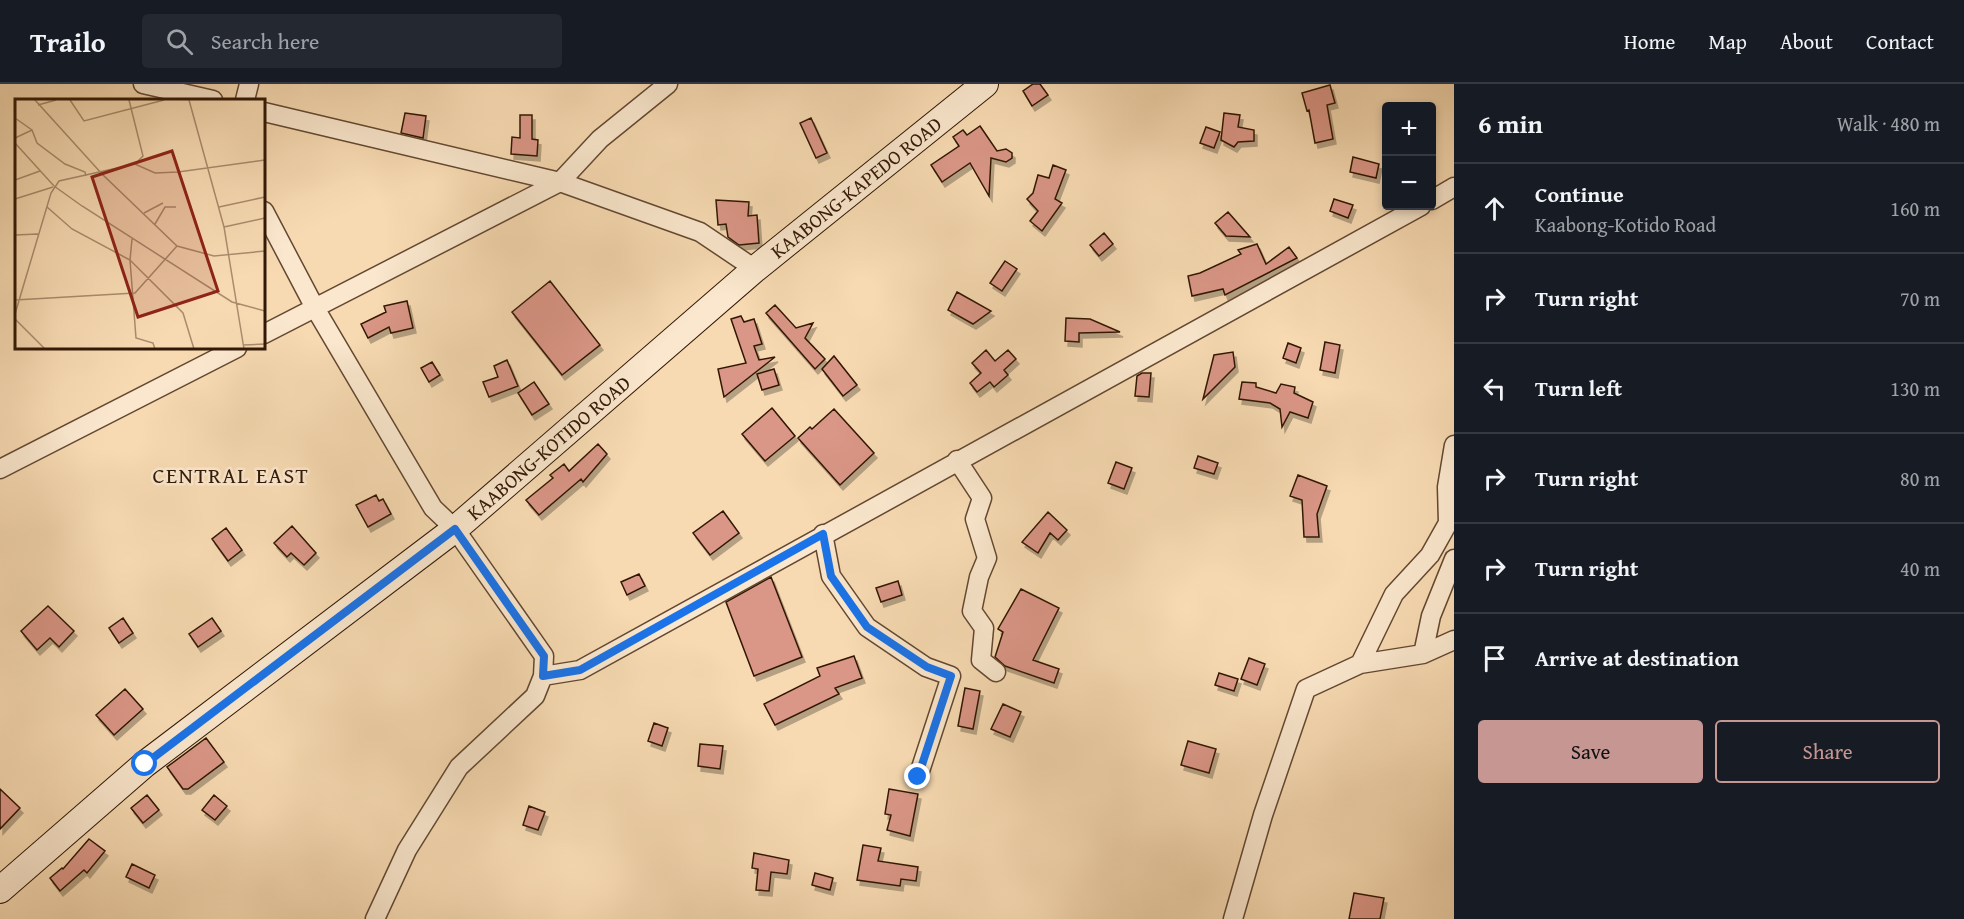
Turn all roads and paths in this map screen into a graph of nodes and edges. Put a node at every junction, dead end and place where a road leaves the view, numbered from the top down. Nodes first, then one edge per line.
1 (143, 84) edge
2 (249, 84) edge
3 (668, 84) edge
4 (986, 84) edge
5 (209, 99) edge
6 (245, 99) edge
7 (266, 112) edge
8 (560, 182) junction
9 (1454, 187) edge
10 (1436, 197) edge
11 (1414, 210) edge
12 (266, 215) edge
13 (755, 269) junction
14 (315, 309) junction
15 (266, 333) edge
16 (233, 350) edge
17 (1454, 445) edge
18 (957, 460) junction
19 (0, 469) edge
20 (1448, 524) junction
21 (455, 529) junction
22 (823, 534) junction
23 (1454, 550) edge
24 (1454, 559) edge
25 (1454, 640) edge
26 (1423, 654) junction
27 (1360, 664) junction
28 (996, 672) dead end
29 (543, 676) junction
30 (918, 777) dead end
31 (0, 890) edge
32 (375, 919) edge
33 (1233, 919) edge

1 - 5 street
2 - 6 street
3 - 8 street
4 - 13 main road, KAABONG-KAPEDO ROAD
7 - 8 street
8 - 13 street
8 - 14 street
9 - 10 street
11 - 18 street
12 - 14 street
13 - 21 main road, KAABONG-KOTIDO ROAD
14 - 15 street
14 - 21 street
16 - 19 street
17 - 20 street
18 - 22 street
18 - 28 street
20 - 23 street
20 - 27 street
21 - 29 street
21 - 31 main road, KAABONG-KOTIDO ROAD
22 - 29 street
22 - 30 street
24 - 26 street
25 - 26 street
26 - 27 street
27 - 33 street
29 - 32 street

